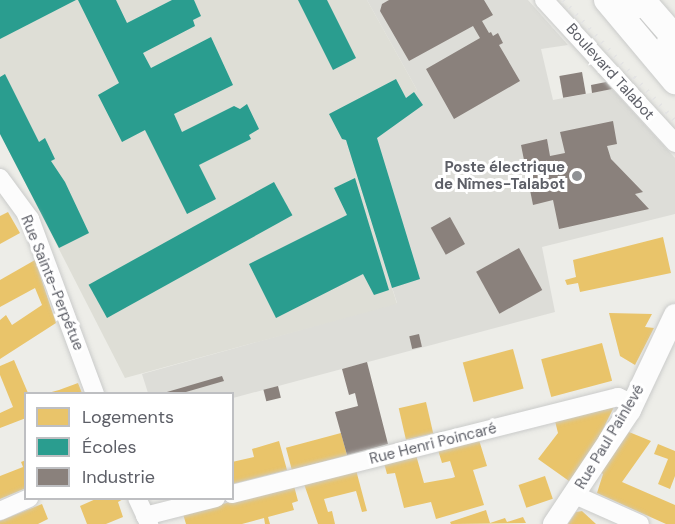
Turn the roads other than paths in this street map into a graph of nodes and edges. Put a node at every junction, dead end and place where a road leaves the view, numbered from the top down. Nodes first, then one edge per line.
1 (544, 0) edge
2 (607, 0) edge
3 (626, 0) edge
4 (642, 0) edge
5 (648, 25) dead end
6 (665, 36) edge
7 (675, 57) edge
8 (675, 81) edge
9 (675, 143) edge
10 (0, 178) edge
11 (675, 315) edge
12 (96, 392) edge
13 (633, 404) junction
14 (234, 493) edge
15 (575, 495) junction
16 (25, 500) edge
17 (139, 500) edge
18 (210, 500) edge
19 (0, 511) edge
20 (147, 520) edge
21 (554, 524) edge
22 (640, 524) edge

1 - 9 street, Boulevard Talabot
2 - 8 main road
3 - 5 lane
4 - 6 main road
6 - 7 lane
10 - 12 street, Rue Sainte-Perpétue
11 - 13 street, Rue Paul Painlevé
13 - 14 street, Rue Henri Poincaré
13 - 15 street, Rue Paul Painlevé
15 - 21 street, Rue Paul Painlevé
15 - 22 street
16 - 19 street
17 - 20 street
18 - 20 street

